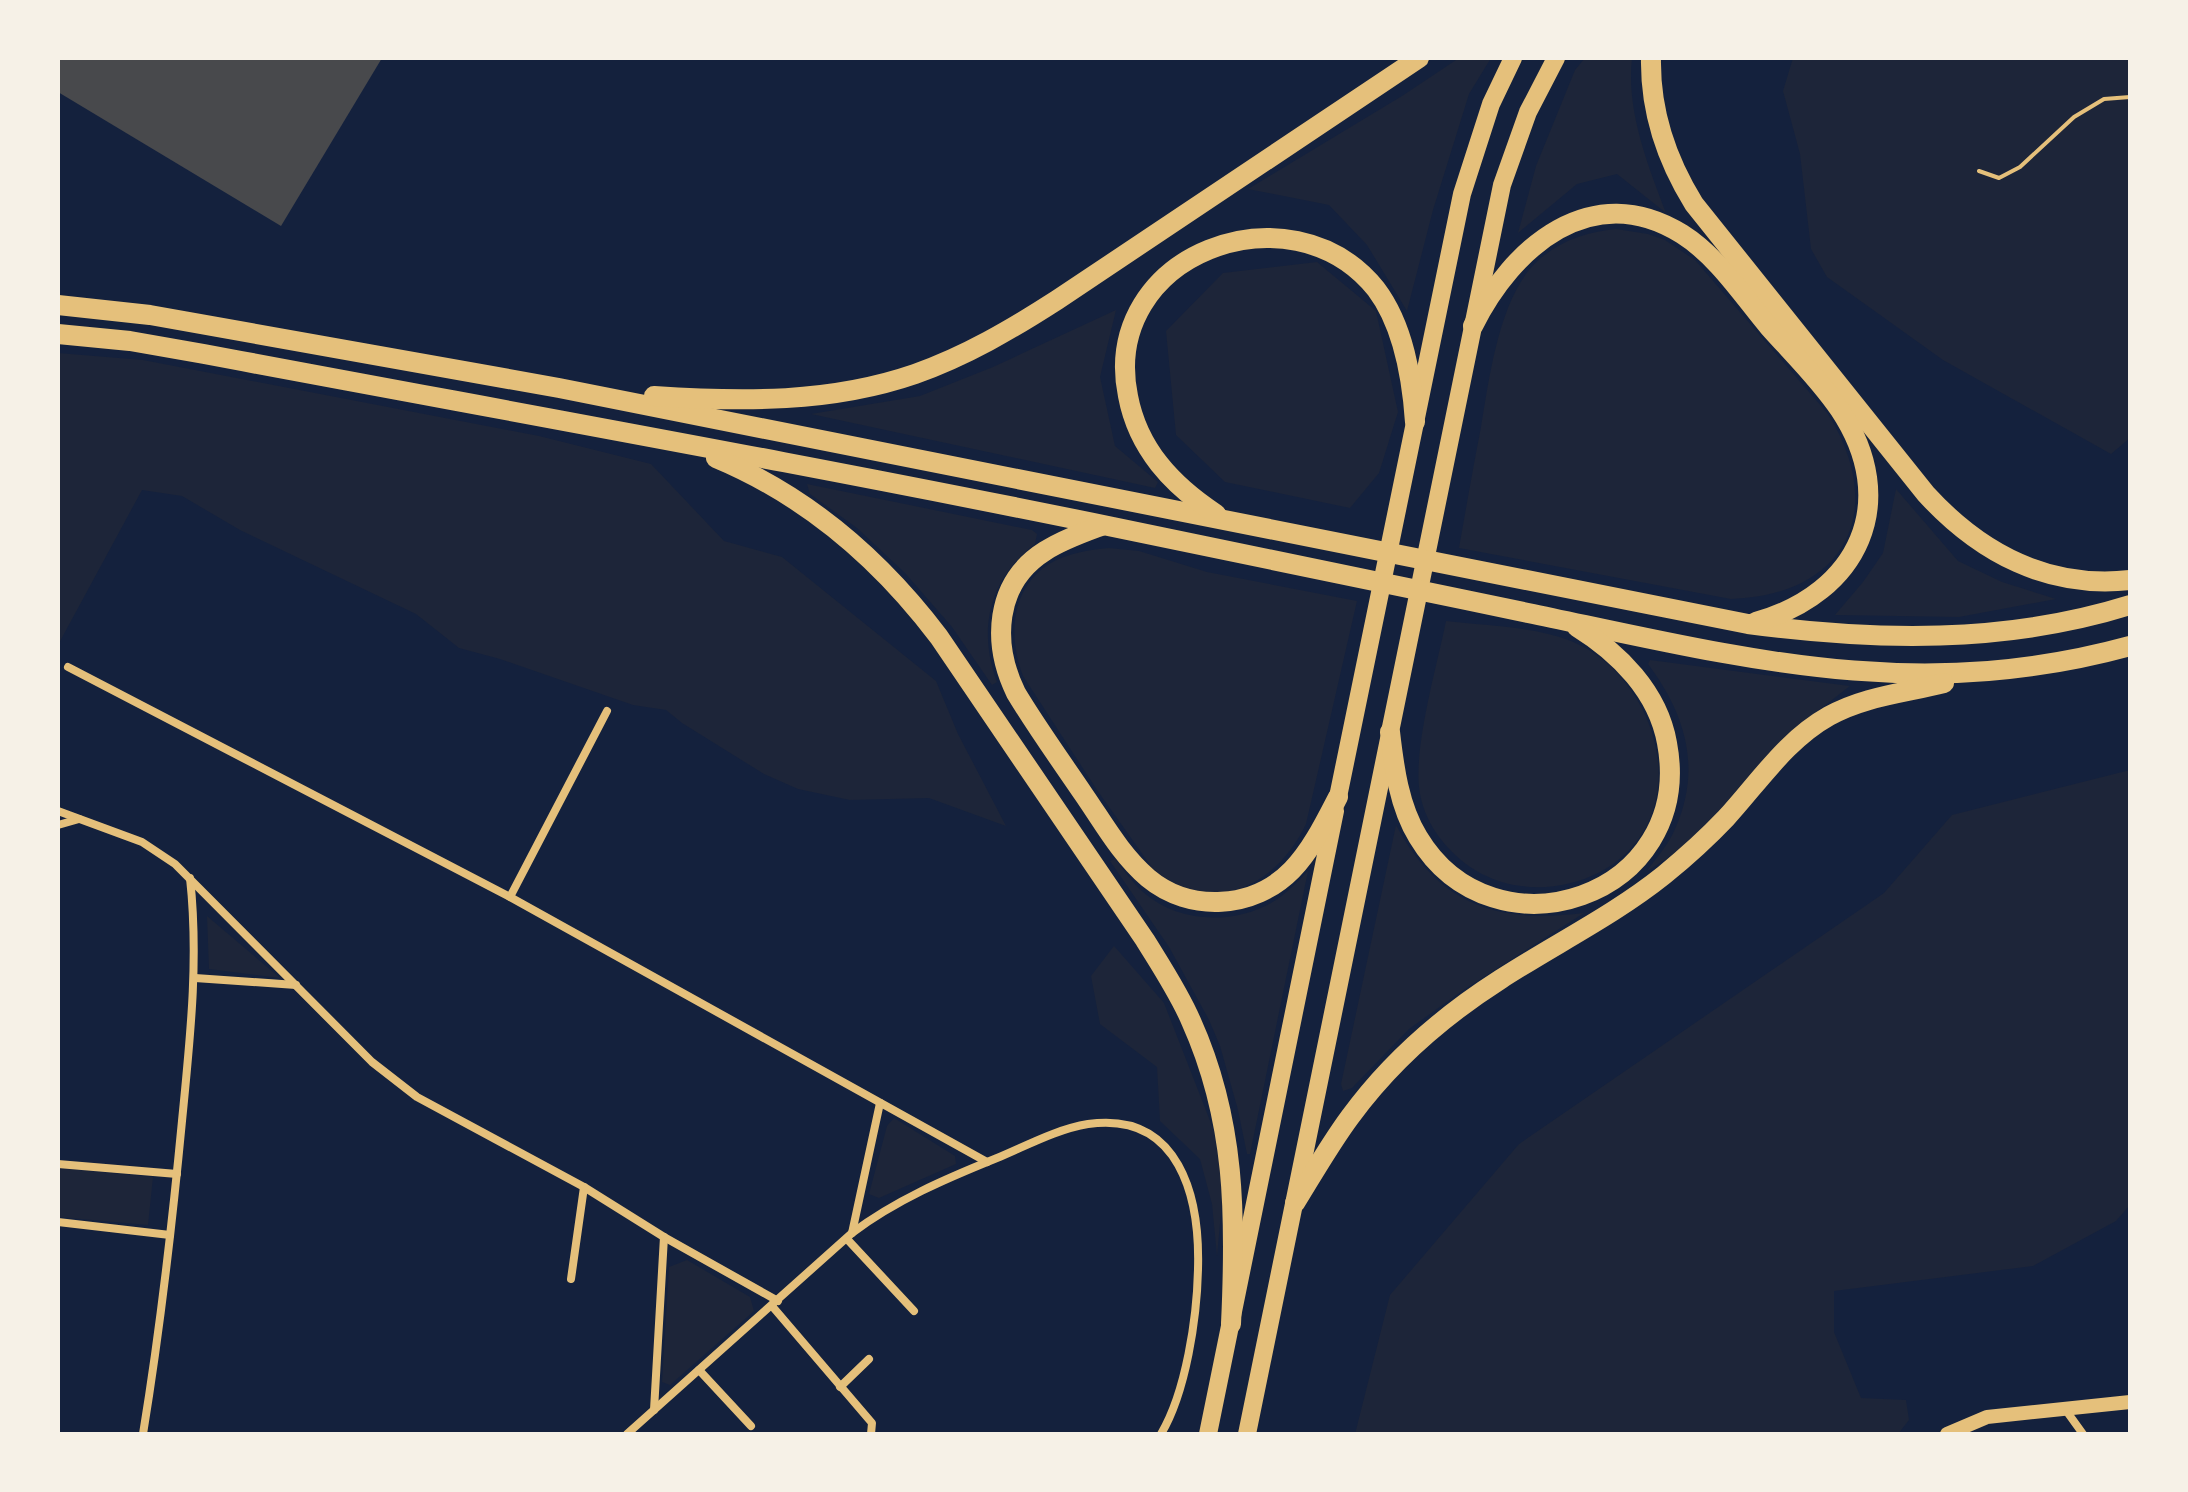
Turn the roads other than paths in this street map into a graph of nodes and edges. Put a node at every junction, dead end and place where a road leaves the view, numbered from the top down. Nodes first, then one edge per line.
1 (1419, 58) edge
2 (1513, 58) edge
3 (1556, 58) edge
4 (1651, 58) edge
5 (58, 305) edge
6 (1473, 326) junction
7 (58, 334) edge
8 (559, 388) junction
9 (1415, 422) junction
10 (682, 444) junction
11 (1227, 520) junction
12 (1105, 525) junction
13 (2130, 580) edge
14 (2130, 605) edge
15 (1566, 621) junction
16 (1748, 624) junction
17 (2130, 646) edge
18 (68, 667) dead end
19 (1991, 672) junction
20 (607, 711) dead end
21 (1390, 732) junction
22 (1338, 797) junction
23 (58, 811) edge
24 (80, 819) junction
25 (58, 825) edge
26 (190, 878) junction
27 (510, 897) junction
28 (195, 978) junction
29 (296, 985) junction
30 (880, 1103) junction
31 (987, 1162) junction
32 (58, 1164) edge
33 (177, 1174) junction
34 (584, 1187) junction
35 (1295, 1203) junction
36 (58, 1222) edge
37 (170, 1235) junction
38 (849, 1236) junction
39 (664, 1237) junction
40 (571, 1279) dead end
41 (775, 1303) junction
42 (914, 1311) dead end
43 (1231, 1324) junction
44 (869, 1359) dead end
45 (699, 1370) junction
46 (840, 1387) junction
47 (2130, 1402) edge
48 (2064, 1409) junction
49 (654, 1410) junction
50 (751, 1426) dead end
51 (143, 1434) edge
52 (627, 1434) edge
53 (871, 1434) edge
54 (1161, 1434) edge
55 (1208, 1434) edge
56 (1247, 1434) edge
57 (1947, 1434) edge
58 (2083, 1434) edge

1 - 8 highway
2 - 9 main road
3 - 6 main road
4 - 13 highway
5 - 8 highway
6 - 16 highway
6 - 21 main road
7 - 10 highway
8 - 11 highway
9 - 11 highway
9 - 22 main road
10 - 12 highway
10 - 43 highway
11 - 16 highway
12 - 15 highway
12 - 22 highway
14 - 16 highway
15 - 19 highway
15 - 21 highway
17 - 19 highway
18 - 27 street
19 - 35 highway
20 - 27 street
21 - 35 main road
22 - 43 main road
23 - 24 street
24 - 25 street
24 - 26 street
26 - 28 street
26 - 29 street
27 - 30 street
28 - 29 street
28 - 33 street
29 - 34 street
30 - 31 street
30 - 38 street
31 - 38 street
31 - 54 street
32 - 33 street
33 - 37 street
34 - 39 street
34 - 40 street
35 - 56 main road
36 - 37 street
37 - 51 street
38 - 41 street
38 - 42 street
39 - 41 street
39 - 49 street
41 - 45 street
41 - 46 street
43 - 55 main road
44 - 46 street
45 - 49 street
45 - 50 street
46 - 53 street
47 - 48 street
48 - 57 street
48 - 58 street
49 - 52 street

